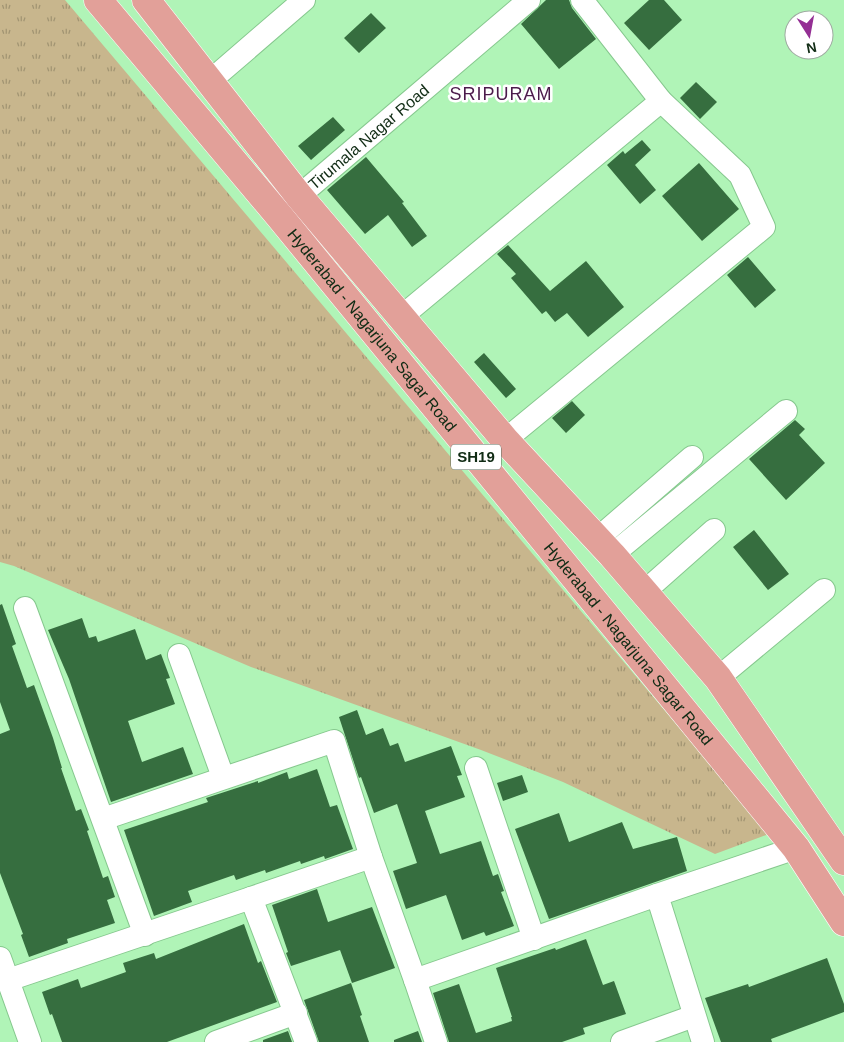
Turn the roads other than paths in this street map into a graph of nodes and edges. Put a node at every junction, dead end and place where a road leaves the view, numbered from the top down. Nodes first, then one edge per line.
1 (98, 0) edge
2 (146, 0) edge
3 (304, 0) edge
4 (530, 0) edge
5 (582, 0) edge
6 (210, 81) junction
7 (661, 102) junction
8 (299, 196) junction
9 (280, 217) junction
10 (401, 316) junction
11 (786, 411) dead end
12 (505, 440) junction
13 (692, 457) dead end
14 (714, 530) dead end
15 (604, 547) junction
16 (824, 590) dead end
17 (644, 592) junction
18 (26, 608) dead end
19 (179, 655) dead end
20 (718, 678) junction
21 (476, 768) dead end
22 (223, 777) junction
23 (103, 819) junction
24 (796, 848) junction
25 (371, 857) junction
26 (844, 860) edge
27 (657, 895) junction
28 (251, 898) junction
29 (844, 922) edge
30 (145, 935) junction
31 (534, 939) junction
32 (0, 958) edge
33 (8, 980) junction
34 (415, 980) junction
35 (296, 1013) junction
36 (694, 1016) junction
37 (30, 1042) edge
38 (216, 1042) edge
39 (306, 1042) edge
40 (436, 1042) edge
41 (622, 1042) edge
42 (703, 1042) edge

1 - 9 main road, Hyderabad - Nagarjuna Sagar Road / SH19
2 - 6 main road, Hyderabad - Nagarjuna Sagar Road / SH19
3 - 6 street
4 - 8 street, Tirumala Nagar Road
5 - 7 street
6 - 8 main road, Hyderabad - Nagarjuna Sagar Road / SH19
7 - 10 street
7 - 12 street
8 - 9 street, Tirumala Nagar Road
8 - 10 main road, Hyderabad - Nagarjuna Sagar Road / SH19
9 - 24 main road, Hyderabad - Nagarjuna Sagar Road / SH19
10 - 12 main road, Hyderabad - Nagarjuna Sagar Road / SH19
11 - 15 street
12 - 15 main road, Hyderabad - Nagarjuna Sagar Road / SH19
13 - 15 street
14 - 17 street
15 - 17 main road, Hyderabad - Nagarjuna Sagar Road / SH19
16 - 20 street
17 - 20 main road, Hyderabad - Nagarjuna Sagar Road / SH19
18 - 23 street
19 - 22 street
20 - 26 main road, Hyderabad - Nagarjuna Sagar Road / SH19
21 - 31 street
22 - 23 street
22 - 25 street
23 - 30 street
24 - 27 street
24 - 29 main road, Hyderabad - Nagarjuna Sagar Road / SH19
25 - 28 street
25 - 34 street
27 - 31 street
27 - 36 street
28 - 30 street
28 - 35 street
30 - 33 street
31 - 34 street
32 - 33 street
33 - 37 street
34 - 40 street
35 - 38 street
35 - 39 street
36 - 41 street
36 - 42 street

